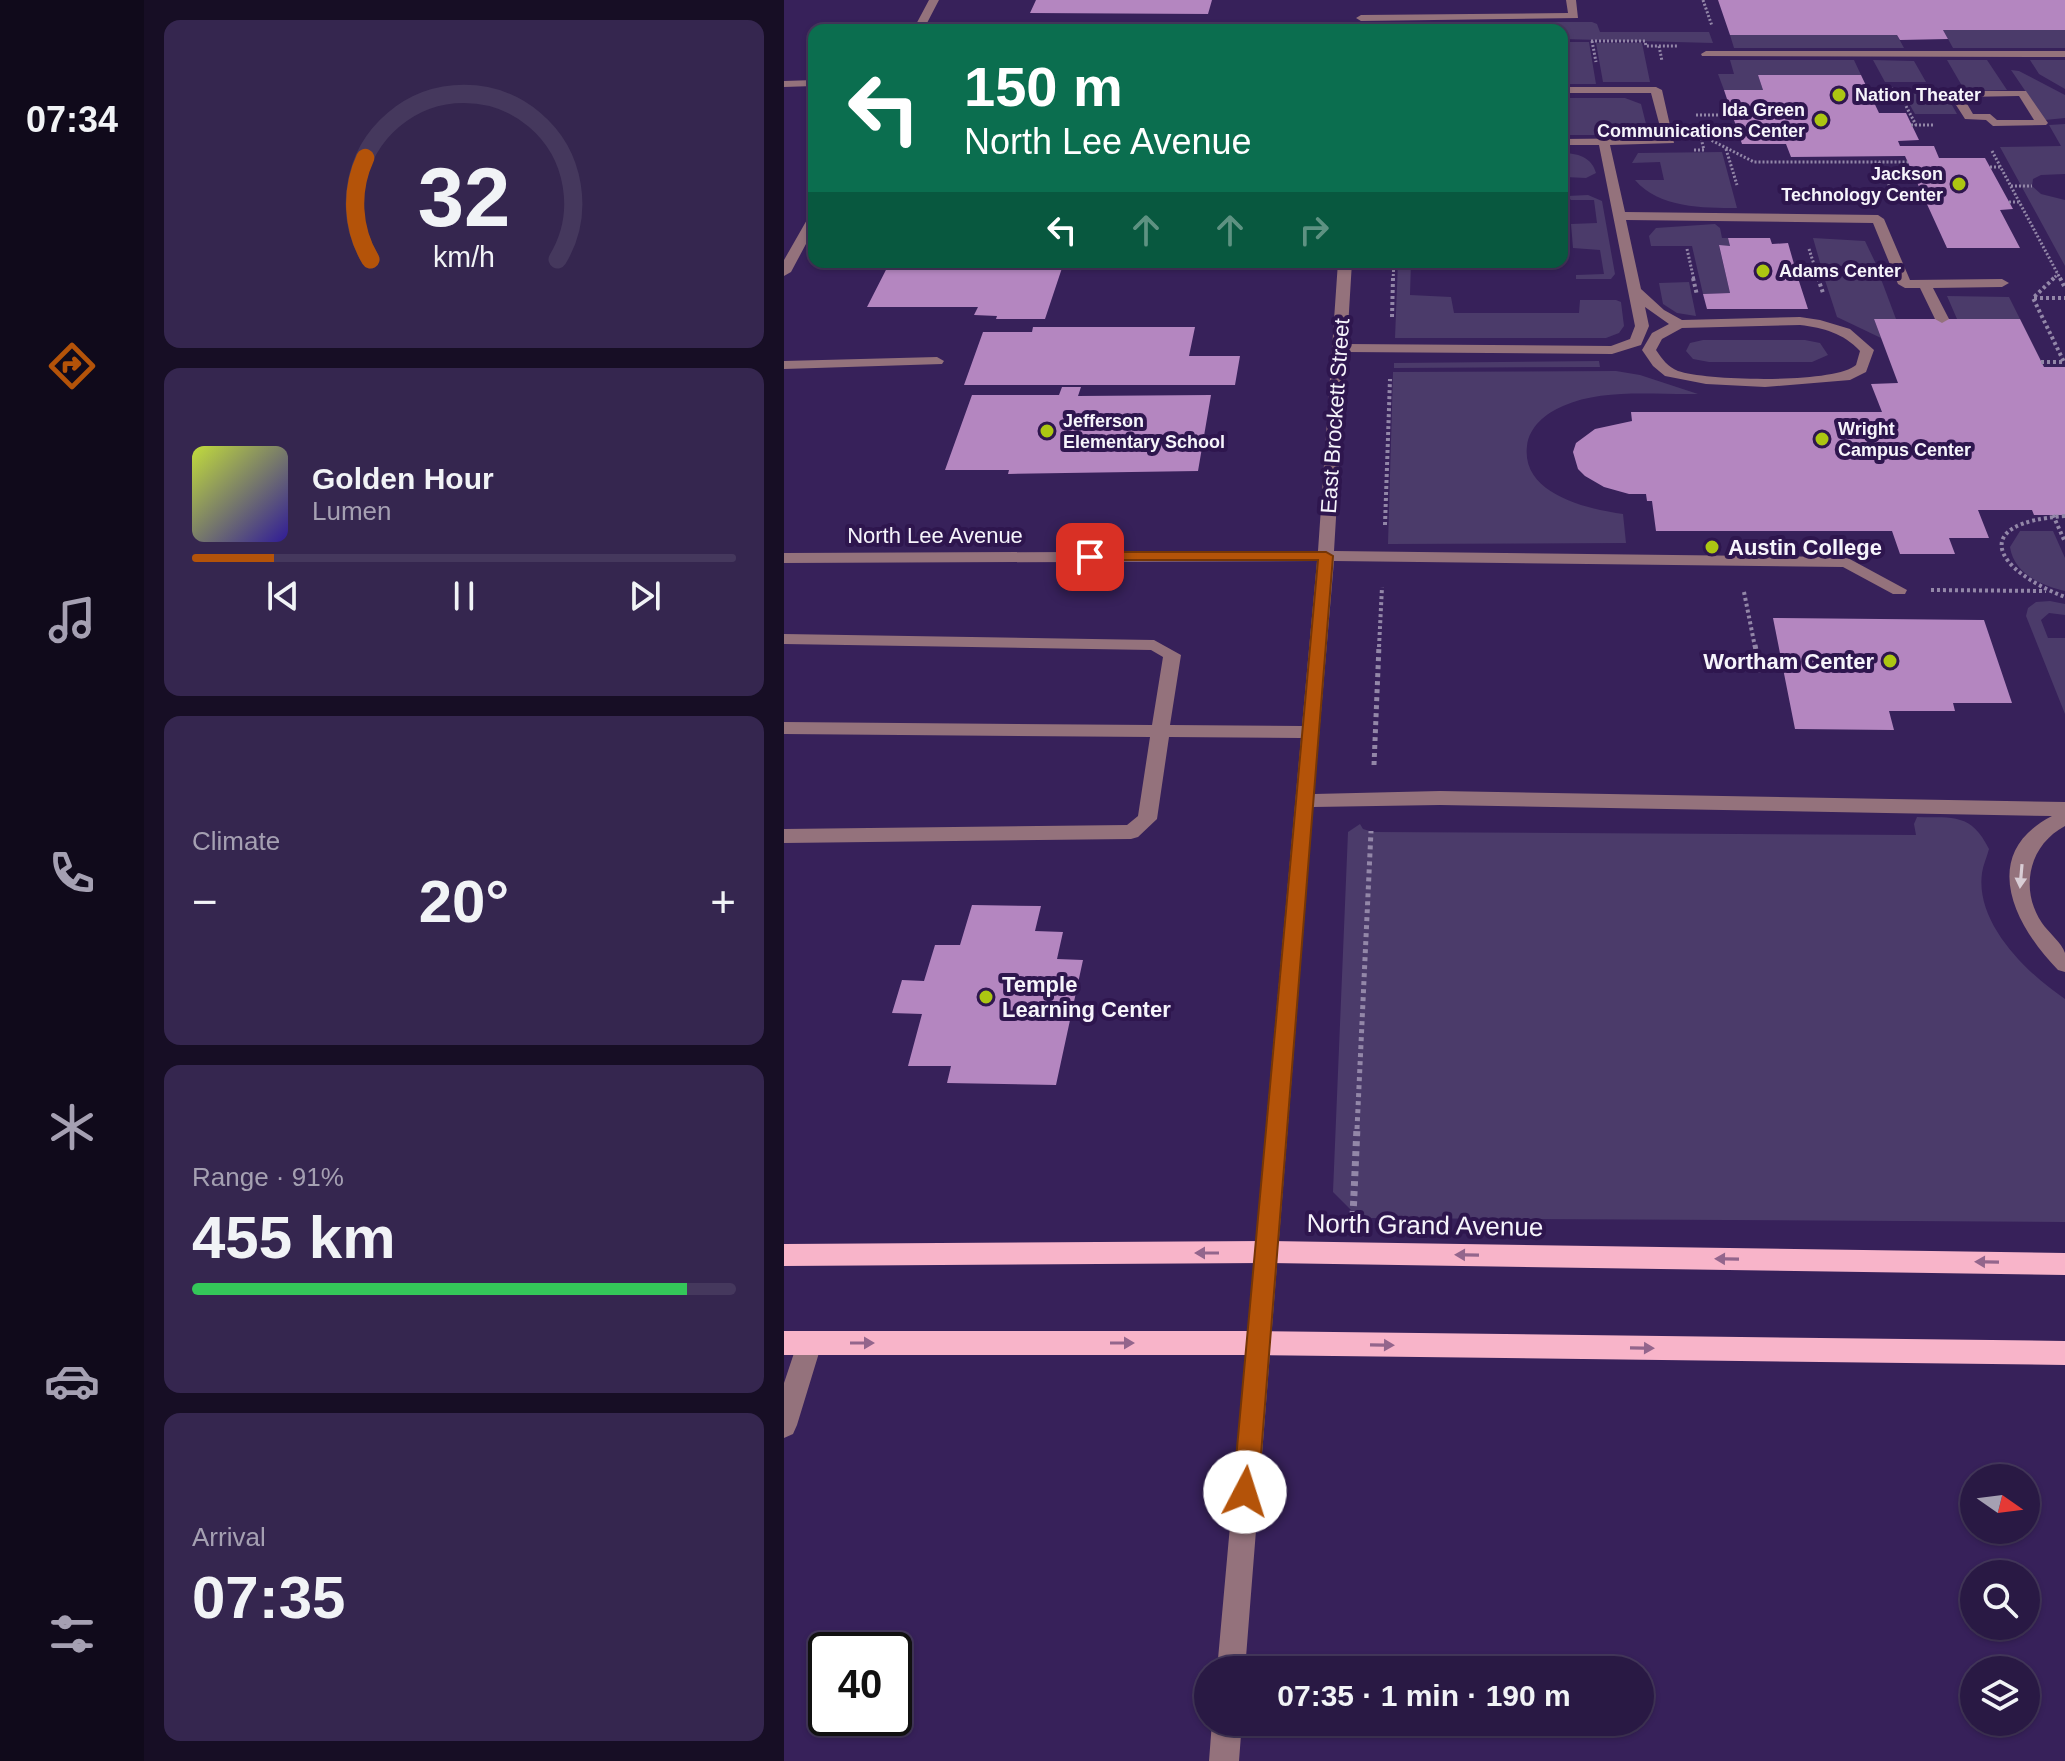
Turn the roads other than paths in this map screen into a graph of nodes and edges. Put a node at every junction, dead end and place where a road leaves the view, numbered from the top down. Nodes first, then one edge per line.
1 (934, 0) edge
2 (1571, 0) edge
3 (1360, 21) edge
4 (921, 24) edge
5 (1171, 24) edge
6 (1706, 54) dead end
7 (2065, 54) edge
8 (808, 83) edge
9 (784, 84) edge
10 (1568, 90) edge
11 (2022, 93) joint
12 (1568, 142) edge
13 (1604, 142) junction
14 (1619, 216) junction
15 (808, 229) edge
16 (1345, 268) edge
17 (784, 272) edge
18 (2002, 283) dead end
19 (1925, 284) junction
20 (1635, 291) junction
21 (1942, 319) dead end
22 (1680, 324) junction
23 (1340, 348) junction
24 (1612, 350) junction
25 (937, 361) dead end
26 (1656, 362) junction
27 (784, 365) edge
28 (1326, 556) junction
29 (784, 558) edge
30 (1899, 590) road end
31 (784, 639) edge
32 (784, 728) edge
33 (1160, 731) junction
34 (1310, 732) junction
35 (1305, 801) junction
36 (2065, 809) edge
37 (2065, 818) edge
38 (784, 836) edge
39 (2065, 964) edge
40 (1264, 1252) junction
41 (784, 1255) edge
42 (2065, 1264) edge
43 (796, 1343) edge
44 (1257, 1343) junction
45 (2065, 1353) edge
46 (784, 1425) edge
47 (1232, 1656) edge
48 (1226, 1736) edge
49 (1224, 1761) edge

1 - 4 street
2 - 3 street
3 - 5 street
6 - 7 street
8 - 9 street
10 - 13 street
11 - 11 street
12 - 13 street
13 - 14 street
14 - 19 street
14 - 20 street
15 - 17 street
16 - 23 street, East Brockett Street
18 - 19 street
19 - 21 street
20 - 22 street
20 - 24 street
22 - 26 street
22 - 26 street
23 - 24 street
23 - 28 street, East Brockett Street
24 - 26 street
25 - 27 street
28 - 29 street, North Lee Avenue
28 - 30 street, North Lee Avenue
28 - 34 street, East Brockett Street
31 - 33 street
32 - 33 street
33 - 34 street
33 - 38 street
34 - 35 street, East Brockett Street
35 - 36 street
35 - 40 street, East Brockett Street
37 -> 39 street
40 -> 41 main road, North Grand Avenue
42 -> 40 main road, North Grand Avenue
40 - 44 street, East Brockett Street
43 -> 44 main road
43 - 46 street
44 -> 45 main road
44 - 47 street, East Brockett Street
48 - 49 street

